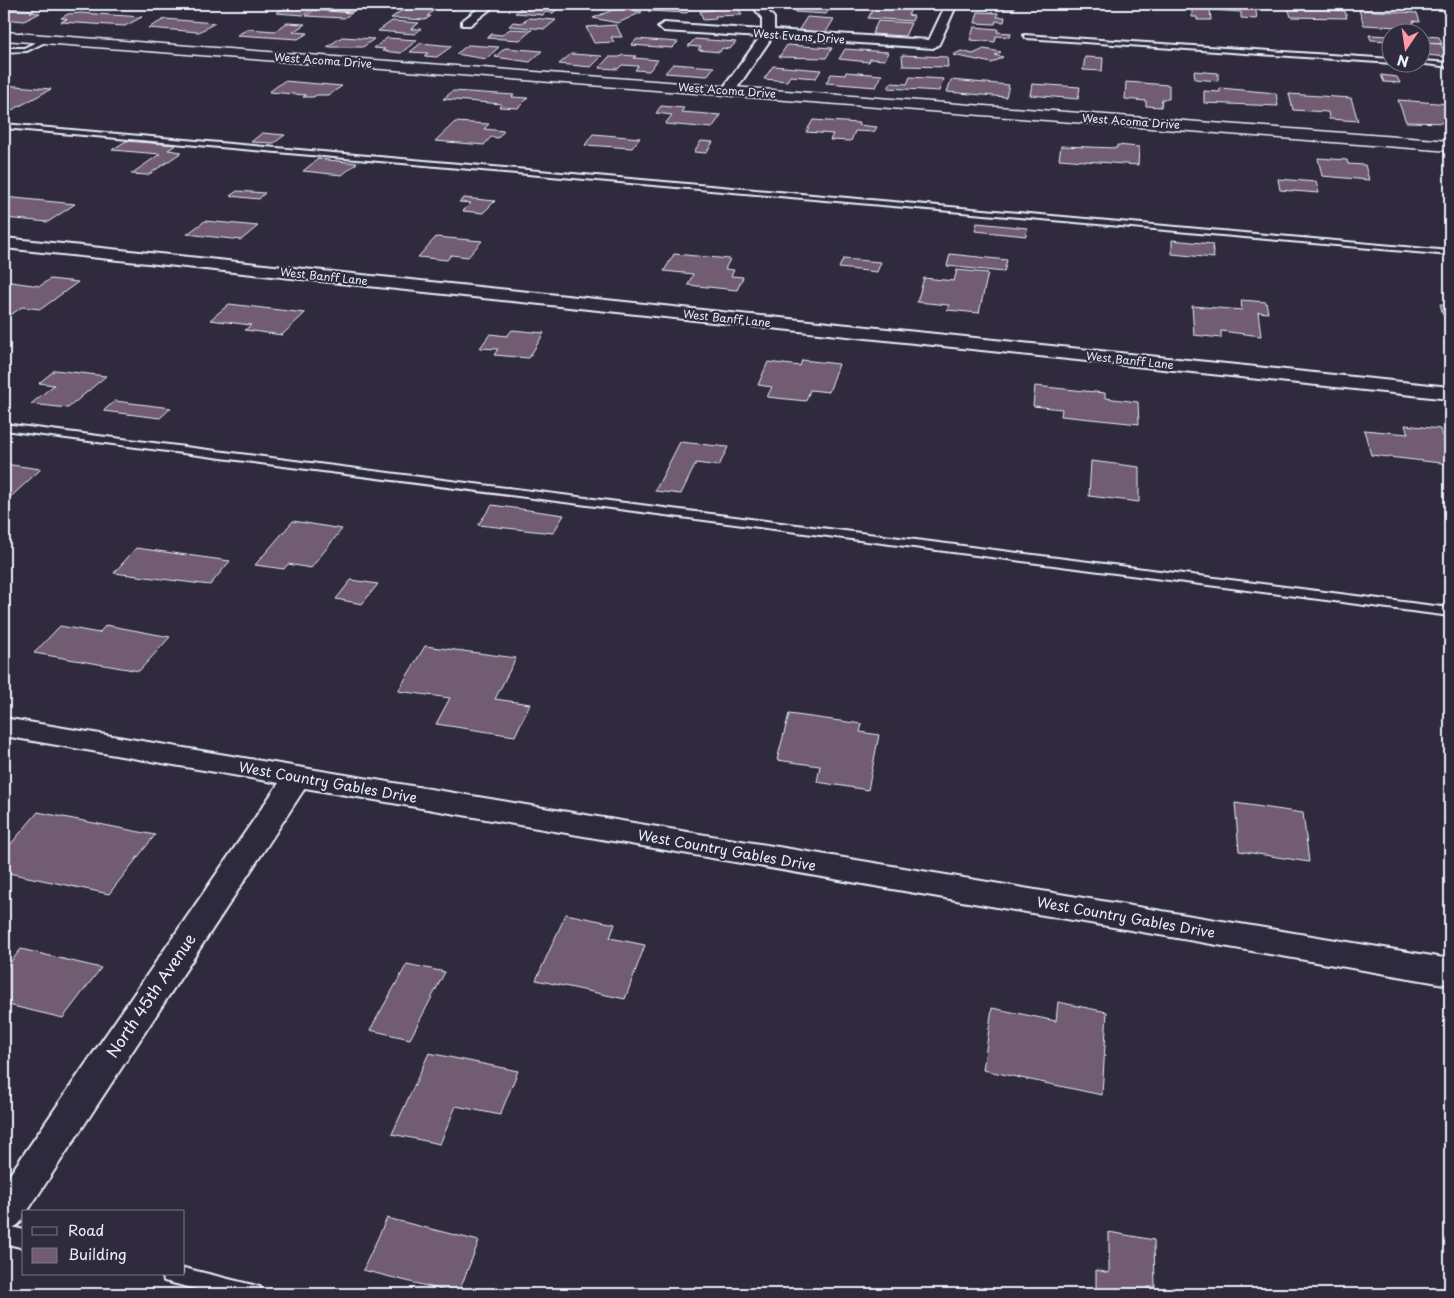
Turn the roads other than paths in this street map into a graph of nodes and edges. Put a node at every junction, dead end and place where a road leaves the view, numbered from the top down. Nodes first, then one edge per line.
1 (491, 4) edge
2 (756, 4) edge
3 (951, 4) edge
4 (1426, 4) edge
5 (1450, 5) edge
6 (466, 23) dead end
7 (664, 27) dead end
8 (768, 34) junction
9 (4, 36) edge
10 (1026, 36) dead end
11 (47, 39) junction
12 (4, 50) edge
13 (1382, 60) edge
14 (1432, 64) edge
15 (1450, 65) edge
16 (728, 91) junction
17 (4, 126) edge
18 (1450, 146) edge
19 (4, 243) edge
20 (1450, 253) edge
21 (1450, 393) edge
22 (4, 427) edge
23 (1450, 612) edge
24 (4, 727) edge
25 (298, 777) junction
26 (1450, 972) edge
27 (4, 1214) edge
28 (4, 1234) edge
29 (22, 1238) edge
30 (179, 1276) edge
31 (253, 1294) edge

1 - 6 street
2 - 8 street
3 - 8 street, West Evans Drive
4 - 5 street
7 - 8 street, West Evans Drive
8 - 16 street
9 - 11 street, West Acoma Drive
10 - 13 lane
11 - 12 lane
11 - 16 street, West Acoma Drive
14 - 15 lane
16 - 18 street, West Acoma Drive
17 - 20 lane
19 - 21 street, West Banff Lane
22 - 23 lane
24 - 25 street, West Country Gables Drive
25 - 26 street, West Country Gables Drive
25 - 27 street, North 45th Avenue
28 - 29 lane
30 - 31 lane

